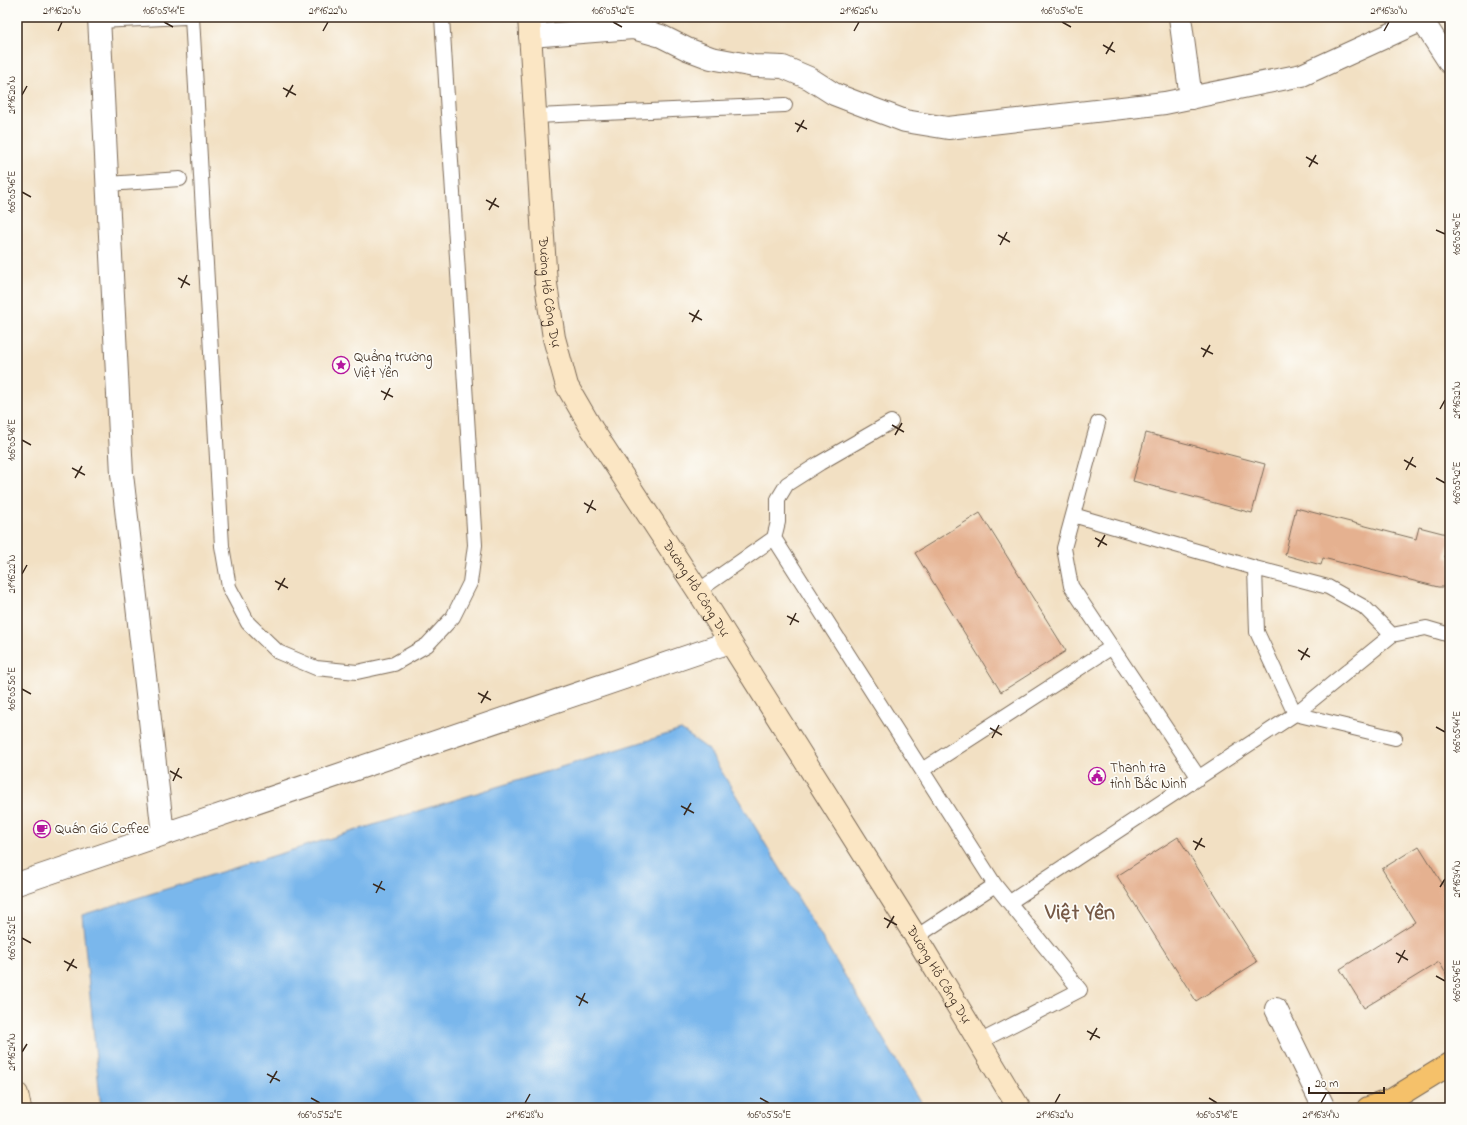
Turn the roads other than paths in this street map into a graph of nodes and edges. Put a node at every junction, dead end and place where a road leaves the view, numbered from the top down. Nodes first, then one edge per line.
1 (184, 17) edge
2 (192, 17) edge
3 (442, 17) edge
4 (1180, 17) edge
5 (99, 19) edge
6 (1426, 19) edge
7 (530, 27) edge
8 (1450, 63) edge
9 (1191, 98) junction
10 (785, 105) dead end
11 (536, 116) junction
12 (180, 179) dead end
13 (108, 184) junction
14 (891, 422) dead end
15 (1098, 423) dead end
16 (1073, 515) junction
17 (774, 538) junction
18 (1254, 568) junction
19 (698, 591) junction
20 (1392, 635) junction
21 (1450, 635) edge
22 (730, 642) junction
23 (1112, 647) junction
24 (1295, 714) junction
25 (1395, 738) dead end
26 (922, 770) junction
27 (1199, 778) junction
28 (163, 834) junction
29 (17, 884) edge
30 (995, 885) junction
31 (1010, 902) junction
32 (916, 937) junction
33 (1276, 1009) dead end
34 (979, 1042) junction
35 (1450, 1064) edge
36 (17, 1094) edge
37 (1399, 1103) edge
38 (20, 1108) edge
39 (1019, 1108) edge
40 (1324, 1108) edge
41 (1368, 1108) edge

1 - 5 lane
2 - 3 lane
4 - 9 street
5 - 13 street
6 - 8 street
6 - 9 street
7 - 9 street
7 - 11 street, Đường Hồ Công Dự
10 - 11 lane
11 - 19 street, Đường Hồ Công Dự
12 - 13 lane
13 - 28 street
14 - 17 lane
15 - 16 lane
16 - 18 lane
16 - 23 lane
17 - 19 lane
17 - 26 lane
18 - 20 lane
18 - 24 lane
19 - 22 street, Đường Hồ Công Dự
20 - 21 lane
20 - 24 lane
22 - 28 street
22 - 32 street, Đường Hồ Công Dự
23 - 26 lane
23 - 27 lane
24 - 25 lane
24 - 27 lane
26 - 30 lane
27 - 31 lane
28 - 29 street
30 - 31 lane
30 - 32 lane
31 - 34 lane
32 - 34 street, Đường Hồ Công Dự
33 - 40 street
34 - 39 street, Đường Hồ Công Dự
35 - 37 highway
36 - 38 street
37 - 41 highway

